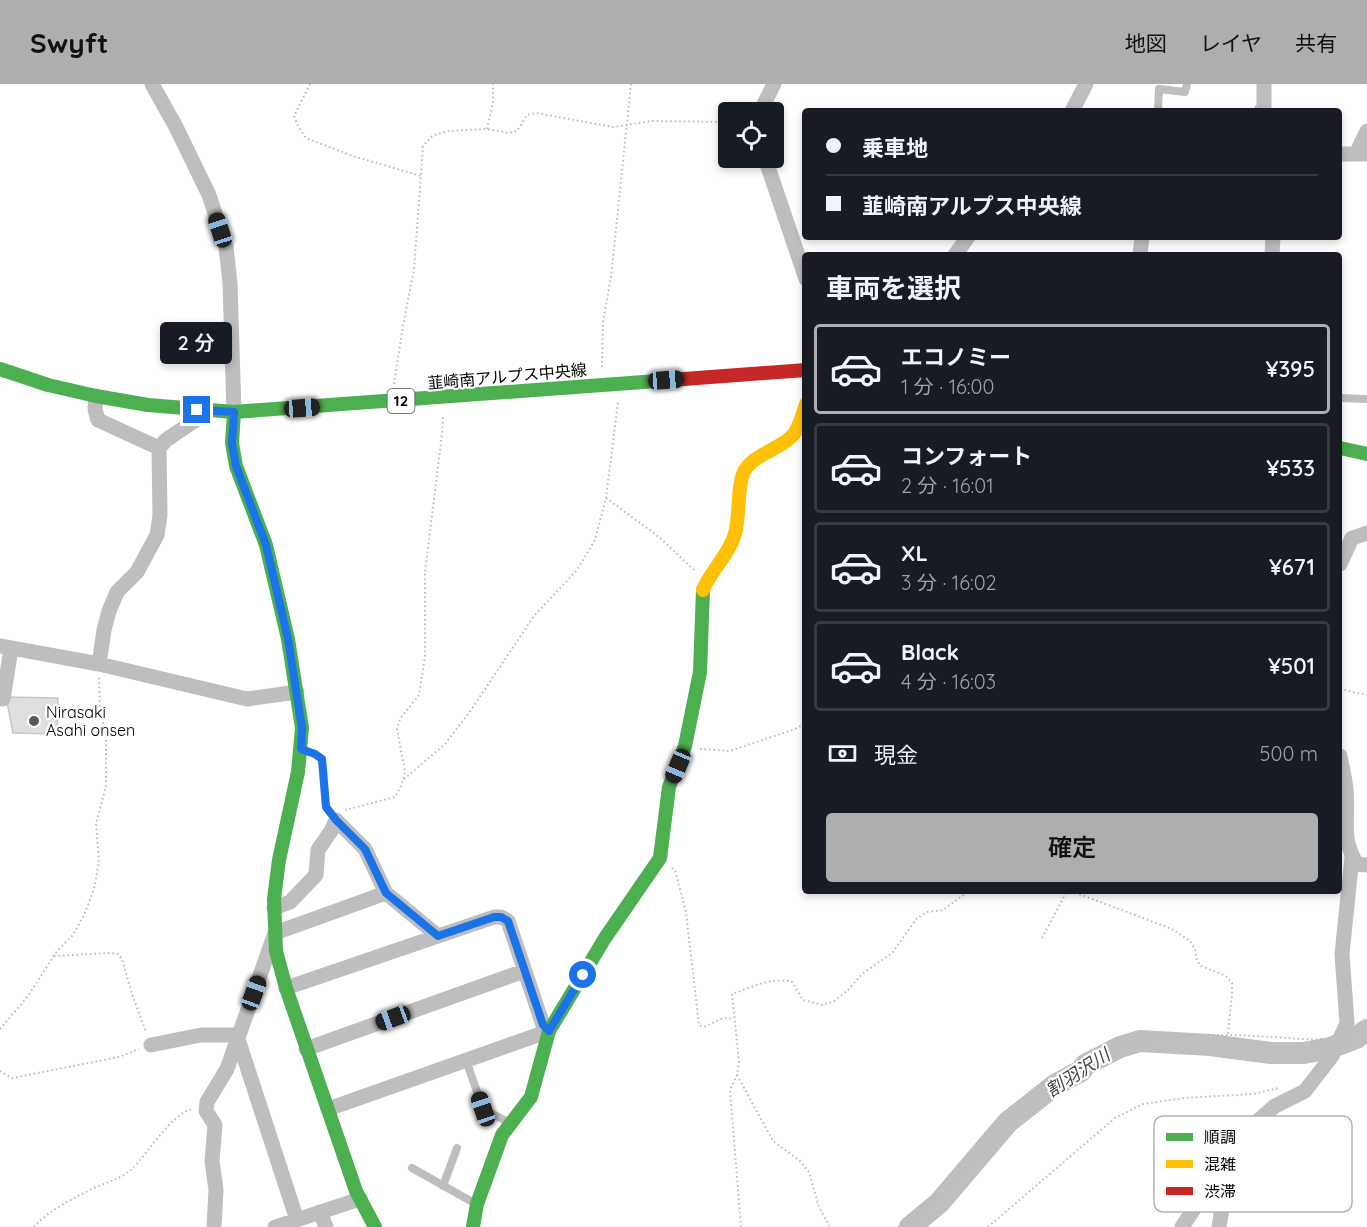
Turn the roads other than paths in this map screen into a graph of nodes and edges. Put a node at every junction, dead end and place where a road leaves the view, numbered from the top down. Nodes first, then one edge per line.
1 (152, 84) edge
2 (774, 84) edge
3 (1086, 84) edge
4 (1187, 84) edge
5 (1264, 84) edge
6 (765, 102) edge
7 (1074, 108) edge
8 (1158, 108) edge
9 (1263, 108) edge
10 (1367, 131) edge
11 (1342, 154) edge
12 (1361, 154) edge
13 (768, 168) edge
14 (802, 267) edge
15 (0, 369) edge
16 (802, 370) edge
17 (96, 396) junction
18 (1342, 398) edge
19 (1367, 399) edge
20 (209, 411) junction
21 (234, 412) junction
22 (802, 416) edge
23 (159, 448) junction
24 (1342, 448) edge
25 (1367, 454) edge
26 (1367, 534) edge
27 (1342, 560) edge
28 (6, 647) edge
29 (99, 664) junction
30 (297, 692) junction
31 (3, 699) dead end
32 (301, 749) junction
33 (1342, 767) edge
34 (336, 820) junction
35 (1352, 857) junction
36 (1367, 865) edge
37 (386, 893) junction
38 (274, 908) junction
39 (275, 933) junction
40 (438, 936) junction
41 (524, 971) junction
42 (286, 988) junction
43 (549, 1031) junction
44 (238, 1037) junction
45 (151, 1045) road end
46 (306, 1049) junction
47 (466, 1060) junction
48 (328, 1109) junction
49 (1264, 1116) edge
50 (510, 1123) junction
51 (457, 1148) dead end
52 (412, 1168) dead end
53 (444, 1186) junction
54 (360, 1199) junction
55 (477, 1204) junction
56 (320, 1212) junction
57 (1192, 1212) edge
58 (1222, 1212) edge
59 (297, 1220) junction
60 (214, 1227) edge
61 (275, 1227) edge
62 (326, 1227) edge
63 (375, 1227) edge
64 (472, 1227) edge
65 (1182, 1227) edge
66 (1219, 1227) edge

1 - 21 street
2 - 6 street
3 - 7 street
4 - 8 lane
5 - 9 street
10 - 12 street
11 - 12 street
13 - 14 street
15 - 17 street, 韮崎南アルプス中央線 / 12
16 - 21 street, 韮崎南アルプス中央線 / 12
17 - 20 street, 韮崎南アルプス中央線 / 12
17 - 23 street
18 - 19 lane
20 - 21 street, 韮崎南アルプス中央線 / 12
20 - 23 street
21 - 30 street
22 - 43 street
23 - 29 street
24 - 25 street
26 - 27 street
28 - 29 street
28 - 31 street
29 - 30 street
30 - 32 street
32 - 34 lane
32 - 38 street
33 - 35 street
34 - 37 street
34 - 38 street
35 - 36 street
35 - 49 street
37 - 39 street
37 - 40 street
38 - 39 street
39 - 42 street
39 - 44 street
40 - 41 street
40 - 42 street
41 - 43 street
41 - 46 street
42 - 46 street
43 - 47 street
43 - 50 street
44 - 45 street
44 - 59 street
44 - 60 street
46 - 48 street
47 - 48 street
47 - 50 lane
48 - 54 street
50 - 55 street
51 - 53 lane
52 - 53 lane
53 - 55 lane
54 - 56 street
54 - 63 street
55 - 64 street
56 - 59 street
56 - 62 street
57 - 65 street
58 - 66 street
59 - 61 street

